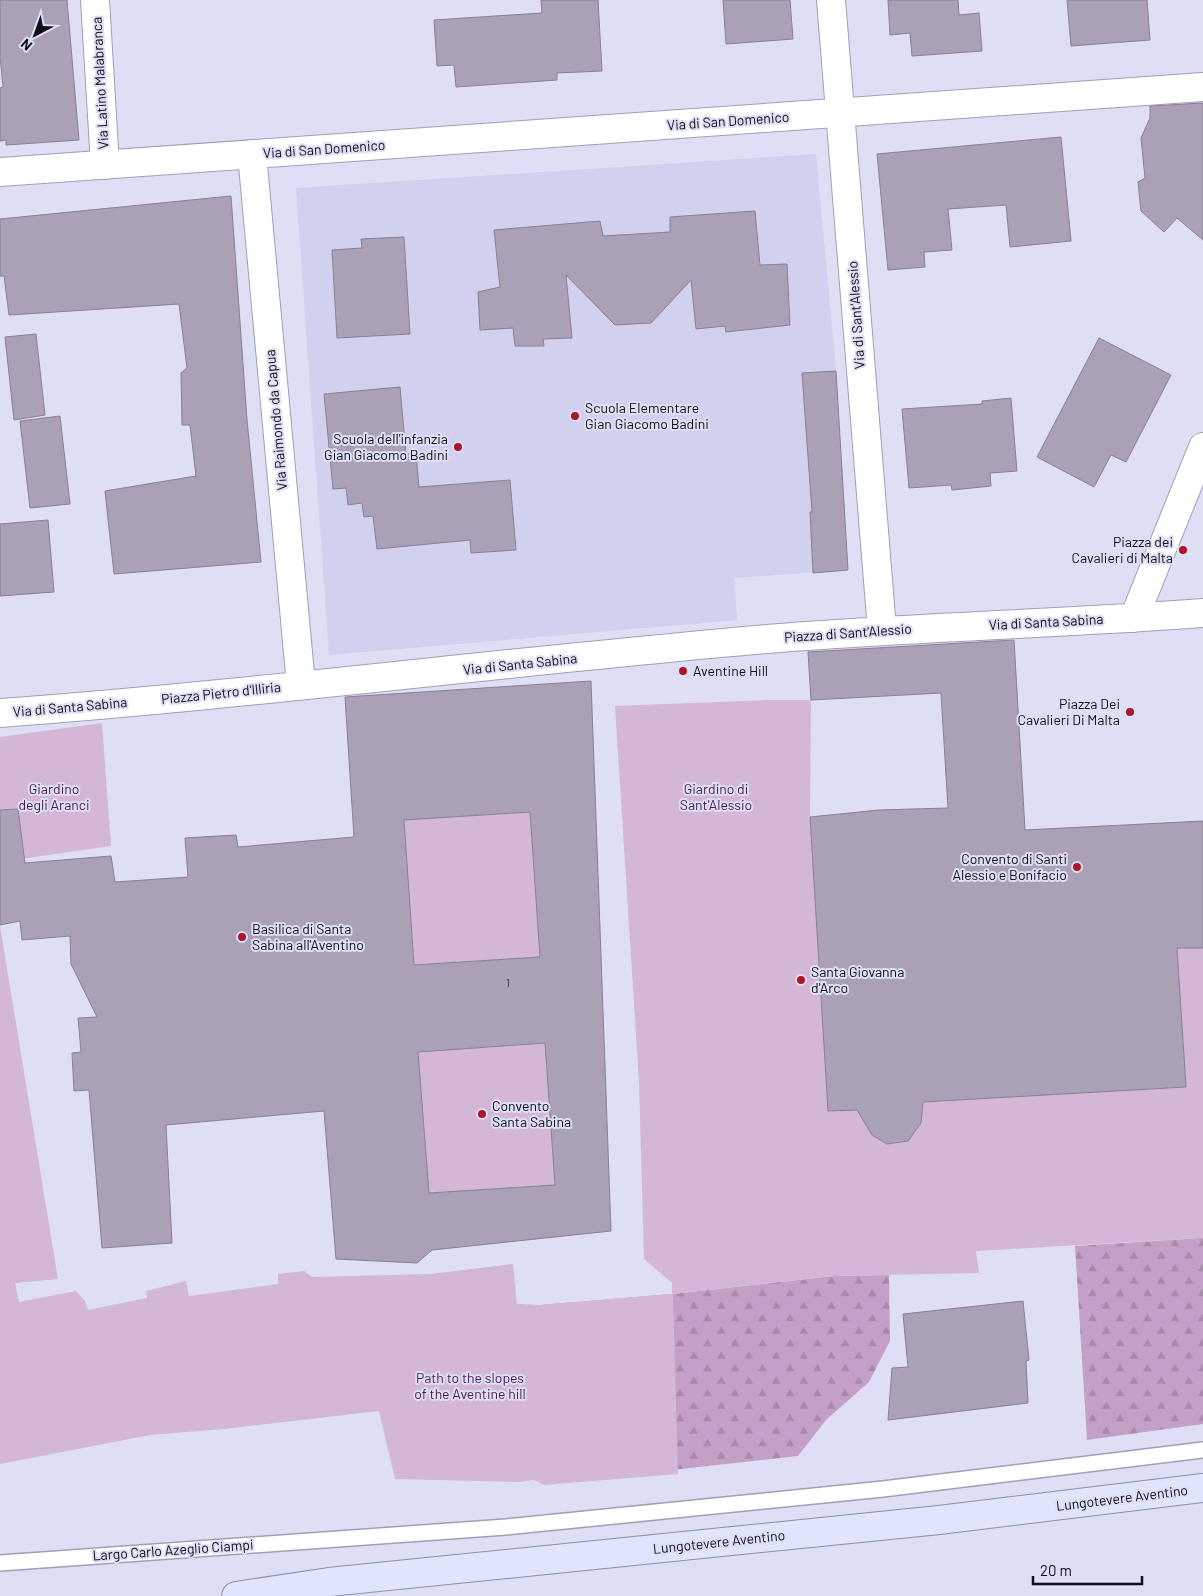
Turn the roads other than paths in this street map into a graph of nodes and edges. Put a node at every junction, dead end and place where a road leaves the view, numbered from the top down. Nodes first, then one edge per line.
1 (95, 0) edge
2 (831, 0) edge
3 (1203, 87) edge
4 (841, 113) junction
5 (252, 154) junction
6 (105, 166) junction
7 (0, 172) edge
8 (1203, 447) edge
9 (1203, 613) edge
10 (1134, 618) junction
11 (958, 626) joint
12 (882, 630) junction
13 (738, 642) joint
14 (301, 685) junction
15 (140, 701) joint
16 (0, 713) edge
17 (1203, 1450) edge
18 (1203, 1488) edge
19 (0, 1563) edge
20 (236, 1596) edge

1 - 6 street, Via Latino Malabranca
2 - 4 street, Via di Sant'Alessio
3 - 4 street, Via di San Domenico
4 - 5 street, Via di San Domenico
4 - 12 street, Via di Sant'Alessio
5 - 6 street, Via di San Domenico
5 - 14 street, Via Raimondo da Capua
6 - 7 street, Via di San Domenico
8 - 10 street
9 - 10 street, Via di Santa Sabina
10 - 11 street, Via di Santa Sabina
11 - 12 street, Piazza di Sant'Alessio
12 - 13 street, Piazza di Sant'Alessio
13 - 14 street, Via di Santa Sabina
14 - 15 street, Piazza Pietro d'Illiria
15 - 16 street, Via di Santa Sabina
17 - 19 lane, Largo Carlo Azeglio Ciampi
18 - 20 main road, Lungotevere Aventino

